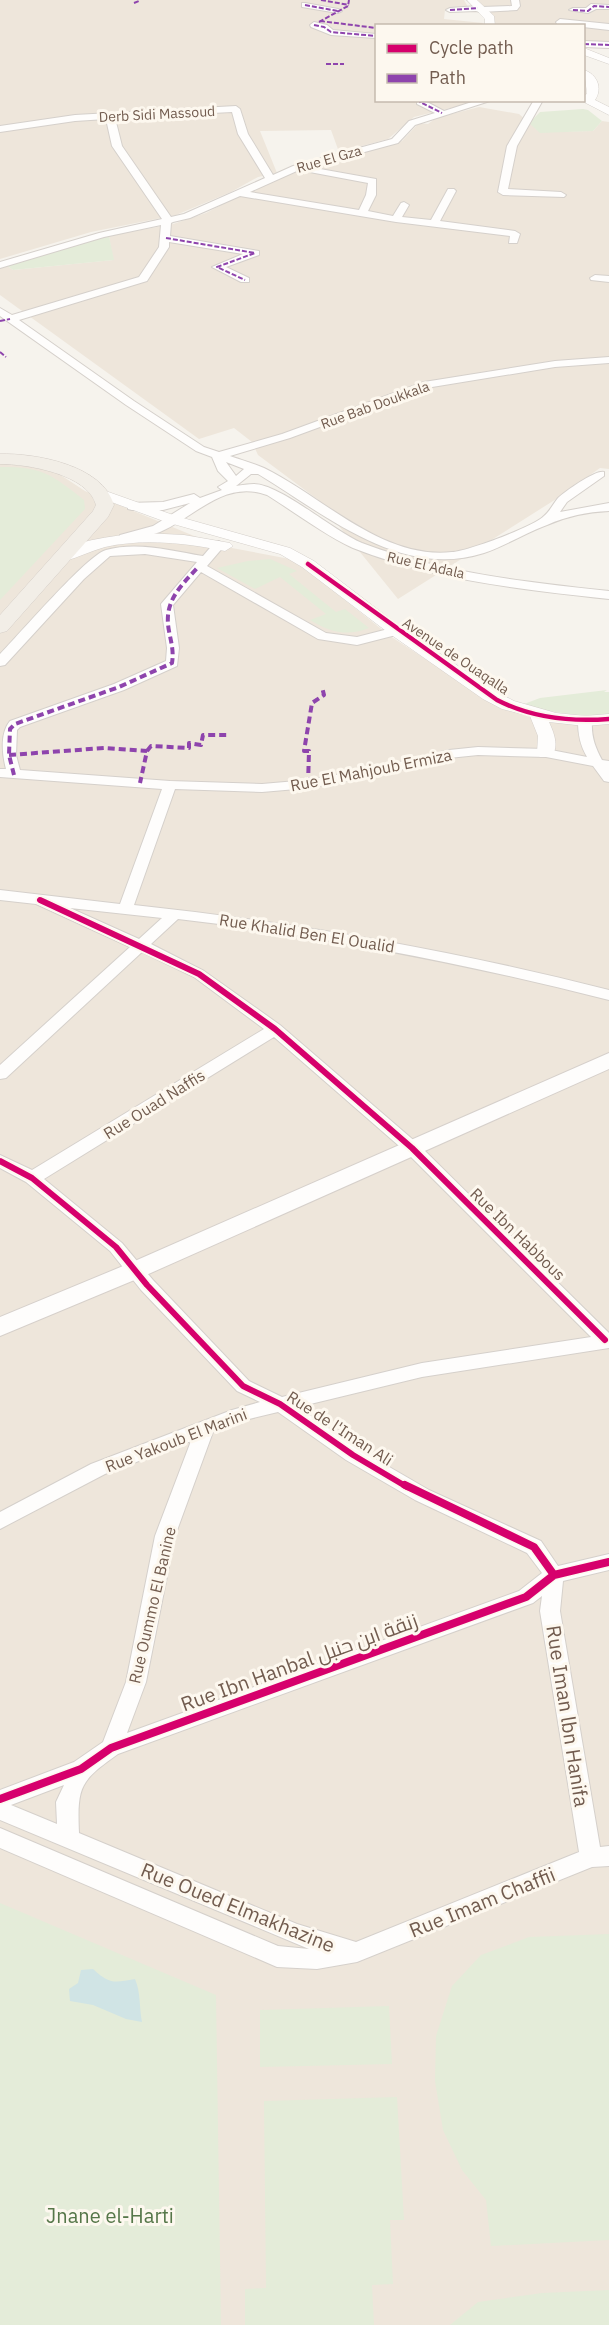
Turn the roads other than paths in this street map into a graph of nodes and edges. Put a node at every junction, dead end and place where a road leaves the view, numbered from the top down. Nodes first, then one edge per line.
1 (321, 0) edge
2 (515, 0) edge
3 (305, 5) dead end
4 (349, 5) dead end
5 (477, 6) edge
6 (609, 7) edge
7 (450, 10) dead end
8 (573, 10) dead end
9 (338, 11) dead end
10 (560, 22) dead end
11 (490, 24) edge
12 (580, 24) edge
13 (314, 25) dead end
14 (585, 25) edge
15 (609, 27) edge
16 (375, 36) edge
17 (585, 44) edge
18 (609, 45) edge
19 (585, 51) edge
20 (608, 61) edge
21 (585, 71) edge
22 (585, 72) edge
23 (585, 98) edge
24 (420, 102) edge
25 (482, 102) edge
26 (536, 102) edge
27 (609, 112) edge
28 (442, 113) junction
29 (110, 117) junction
30 (0, 129) edge
31 (296, 168) junction
32 (270, 178) junction
33 (451, 191) dead end
34 (239, 193) junction
35 (561, 195) dead end
36 (404, 205) dead end
37 (362, 214) junction
38 (396, 219) junction
39 (168, 221) junction
40 (434, 223) junction
41 (166, 238) junction
42 (513, 241) dead end
43 (2, 261) edge
44 (595, 278) dead end
45 (609, 279) edge
46 (245, 280) dead end
47 (0, 310) edge
48 (10, 319) junction
49 (606, 359) edge
50 (221, 456) junction
51 (0, 459) edge
52 (260, 471) junction
53 (600, 474) dead end
54 (236, 482) junction
55 (279, 482) junction
56 (259, 488) junction
57 (100, 493) junction
58 (132, 506) junction
59 (609, 507) edge
60 (550, 517) junction
61 (171, 519) junction
62 (123, 538) junction
63 (219, 545) junction
64 (64, 556) junction
65 (202, 563) junction
66 (308, 564) junction
67 (609, 595) edge
68 (3, 623) edge
69 (396, 631) junction
70 (0, 662) edge
71 (538, 715) junction
72 (609, 719) edge
73 (585, 721) junction
74 (546, 753) junction
75 (603, 763) edge
76 (7, 774) edge
77 (609, 778) edge
78 (170, 785) junction
79 (0, 896) edge
80 (40, 900) junction
81 (125, 909) junction
82 (176, 913) junction
83 (140, 945) junction
84 (609, 995) edge
85 (275, 1029) junction
86 (606, 1064) edge
87 (0, 1074) edge
88 (412, 1148) junction
89 (0, 1161) edge
90 (32, 1178) junction
91 (136, 1270) junction
92 (0, 1327) edge
93 (607, 1341) edge
94 (280, 1404) junction
95 (205, 1428) junction
96 (0, 1521) edge
97 (609, 1562) edge
98 (554, 1575) junction
99 (111, 1748) junction
100 (81, 1769) junction
101 (0, 1799) edge
102 (0, 1810) edge
103 (0, 1838) edge
104 (68, 1838) junction
105 (600, 1856) edge
106 (357, 1952) junction

1 - 4 street
2 - 5 street
3 - 9 street
5 - 7 street
5 - 11 street
6 - 8 street
10 - 12 street
13 - 16 street
14 - 15 street
17 - 18 street
19 - 20 street
20 - 21 street
22 - 23 street
23 - 27 street
24 - 28 street
25 - 28 street, Rue El Gza
26 - 35 street
28 - 31 street, Rue El Gza
29 - 30 street, Derb Sidi Massoud
29 - 32 street, Derb Sidi Massoud
29 - 39 street
31 - 32 street, Rue El Gza
31 - 37 street
32 - 34 street, Rue El Gza
33 - 40 street
34 - 37 street
34 - 39 street, Rue El Gza
36 - 38 street
37 - 38 street
38 - 40 street
39 - 41 street
39 - 43 street, Rue El Gza
40 - 42 street
41 - 46 street
41 - 48 street
44 - 45 street
47 - 48 street, Rue El Adala
48 - 50 street, Rue El Adala
49 - 50 street, Rue Bab Doukkala
50 - 52 street, Rue El Adala
50 - 54 street
51 - 57 main road
52 - 54 street
52 - 55 street, Rue El Adala
53 - 60 street
54 - 58 street
55 - 56 street
55 - 60 street, Rue El Adala
56 - 61 street
56 - 67 street, Rue El Adala
57 - 58 street, Avenue de Ouaqalla
57 - 64 main road
58 - 61 street, Avenue de Ouaqalla
59 - 60 street, Rue El Adala
61 - 62 street
61 - 66 street, Avenue de Ouaqalla
62 - 63 street, Avenue de Ouaqalla
62 - 64 street, Avenue de Ouaqalla
63 - 65 street
63 - 66 street, Avenue de Ouaqalla
64 - 68 main road
65 - 69 street
65 - 70 street
65 - 76 street
66 - 69 street, Avenue de Ouaqalla
69 - 71 street, Avenue de Ouaqalla
71 - 73 street, Avenue de Ouaqalla
71 - 74 street
72 - 73 street, Avenue de Ouaqalla
73 - 75 street
74 - 75 street, Rue El Mahjoub Ermiza
74 - 78 street, Rue El Mahjoub Ermiza
75 - 77 street
76 - 78 street, Rue El Mahjoub Ermiza
78 - 81 street
79 - 80 street, Rue Khalid Ben El Oualid
80 - 81 street, Rue Khalid Ben El Oualid
80 - 83 street, Rue Ibn Habbous
81 - 82 street, Rue Khalid Ben El Oualid
82 - 83 street
82 - 84 street, Rue Khalid Ben El Oualid
83 - 85 street, Rue Ibn Habbous
83 - 87 street
85 - 88 street, Rue Ibn Habbous
85 - 90 street, Rue Ouad Naffis
86 - 88 main road
88 - 91 main road
88 - 93 street, Rue Ibn Habbous
89 - 90 street, Rue de l'Iman Ali
90 - 91 street, Rue de l'Iman Ali
91 - 92 main road
91 - 94 street, Rue de l'Iman Ali
93 - 94 street, Rue Yakoub El Marini
94 - 95 street, Rue Yakoub El Marini
94 - 98 street, Rue de l'Iman Ali
95 - 96 street, Rue Yakoub El Marini
95 - 99 street, Rue Oummo El Banine
97 - 98 street, Rue Ibn Hanbal زنقة ابن حنبل
98 - 99 street, Rue Ibn Hanbal زنقة ابن حنبل
98 - 105 street, Rue Iman lbn Hanifa
99 - 100 street, Rue Ibn Hanbal زنقة ابن حنبل
100 - 101 street, Rue Ibn Hanbal زنقة ابن حنبل
100 - 104 street
102 - 104 street, Rue Oued Elmakhazine
103 - 106 street, Rue Oued Elmakhazine
104 - 106 street, Rue Oued Elmakhazine
105 - 106 street, Rue Imam Chaffii

